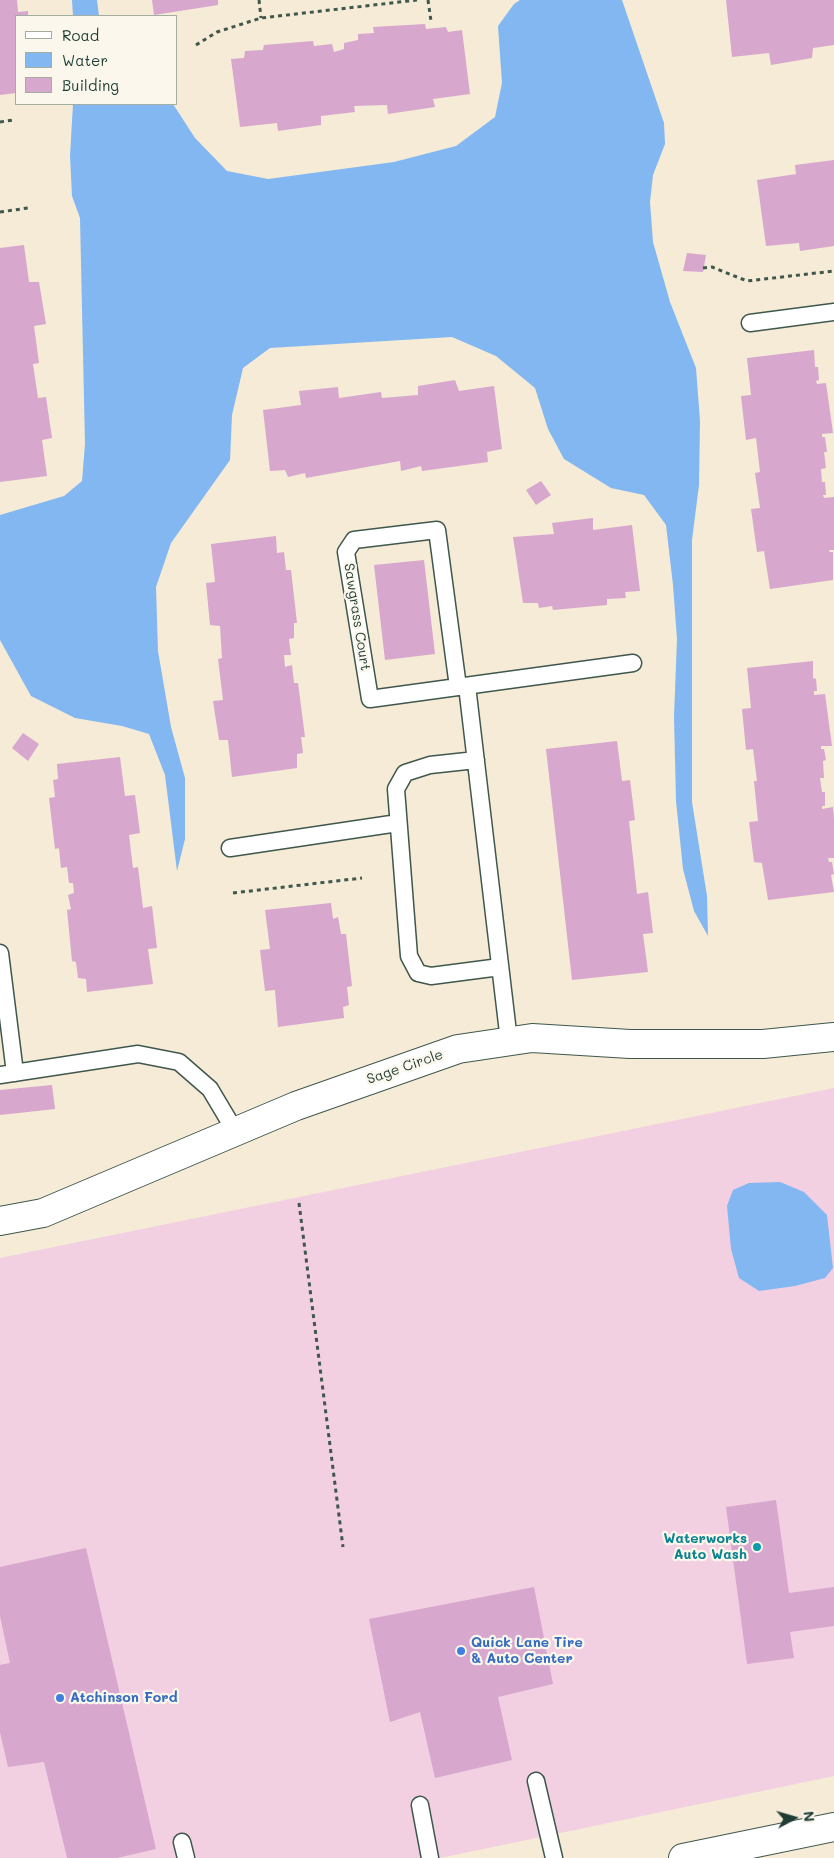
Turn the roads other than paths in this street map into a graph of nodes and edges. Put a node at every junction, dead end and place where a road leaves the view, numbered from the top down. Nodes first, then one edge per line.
1 (834, 312) edge
2 (750, 323) dead end
3 (633, 664) dead end
4 (463, 687) junction
5 (476, 760) junction
6 (398, 823) junction
7 (230, 848) dead end
8 (0, 953) edge
9 (500, 967) junction
10 (834, 1037) edge
11 (509, 1041) junction
12 (7, 1074) edge
13 (235, 1131) junction
14 (0, 1221) edge
15 (536, 1782) dead end
16 (420, 1805) dead end
17 (834, 1827) edge
18 (430, 1858) edge
19 (554, 1858) edge
20 (683, 1858) edge

1 - 2 lane
3 - 4 lane, Sawgrass Court
4 - 4 lane, Sawgrass Court
4 - 5 lane, Sawgrass Court
5 - 6 lane
5 - 9 lane, Sawgrass Court
6 - 7 lane
6 - 9 lane
8 - 12 lane
9 - 11 lane, Sawgrass Court
10 - 11 street, Sage Circle
11 - 13 street, Sage Circle
12 - 13 lane
13 - 14 street, Sage Circle
15 - 19 lane
16 - 18 lane
17 - 20 street

